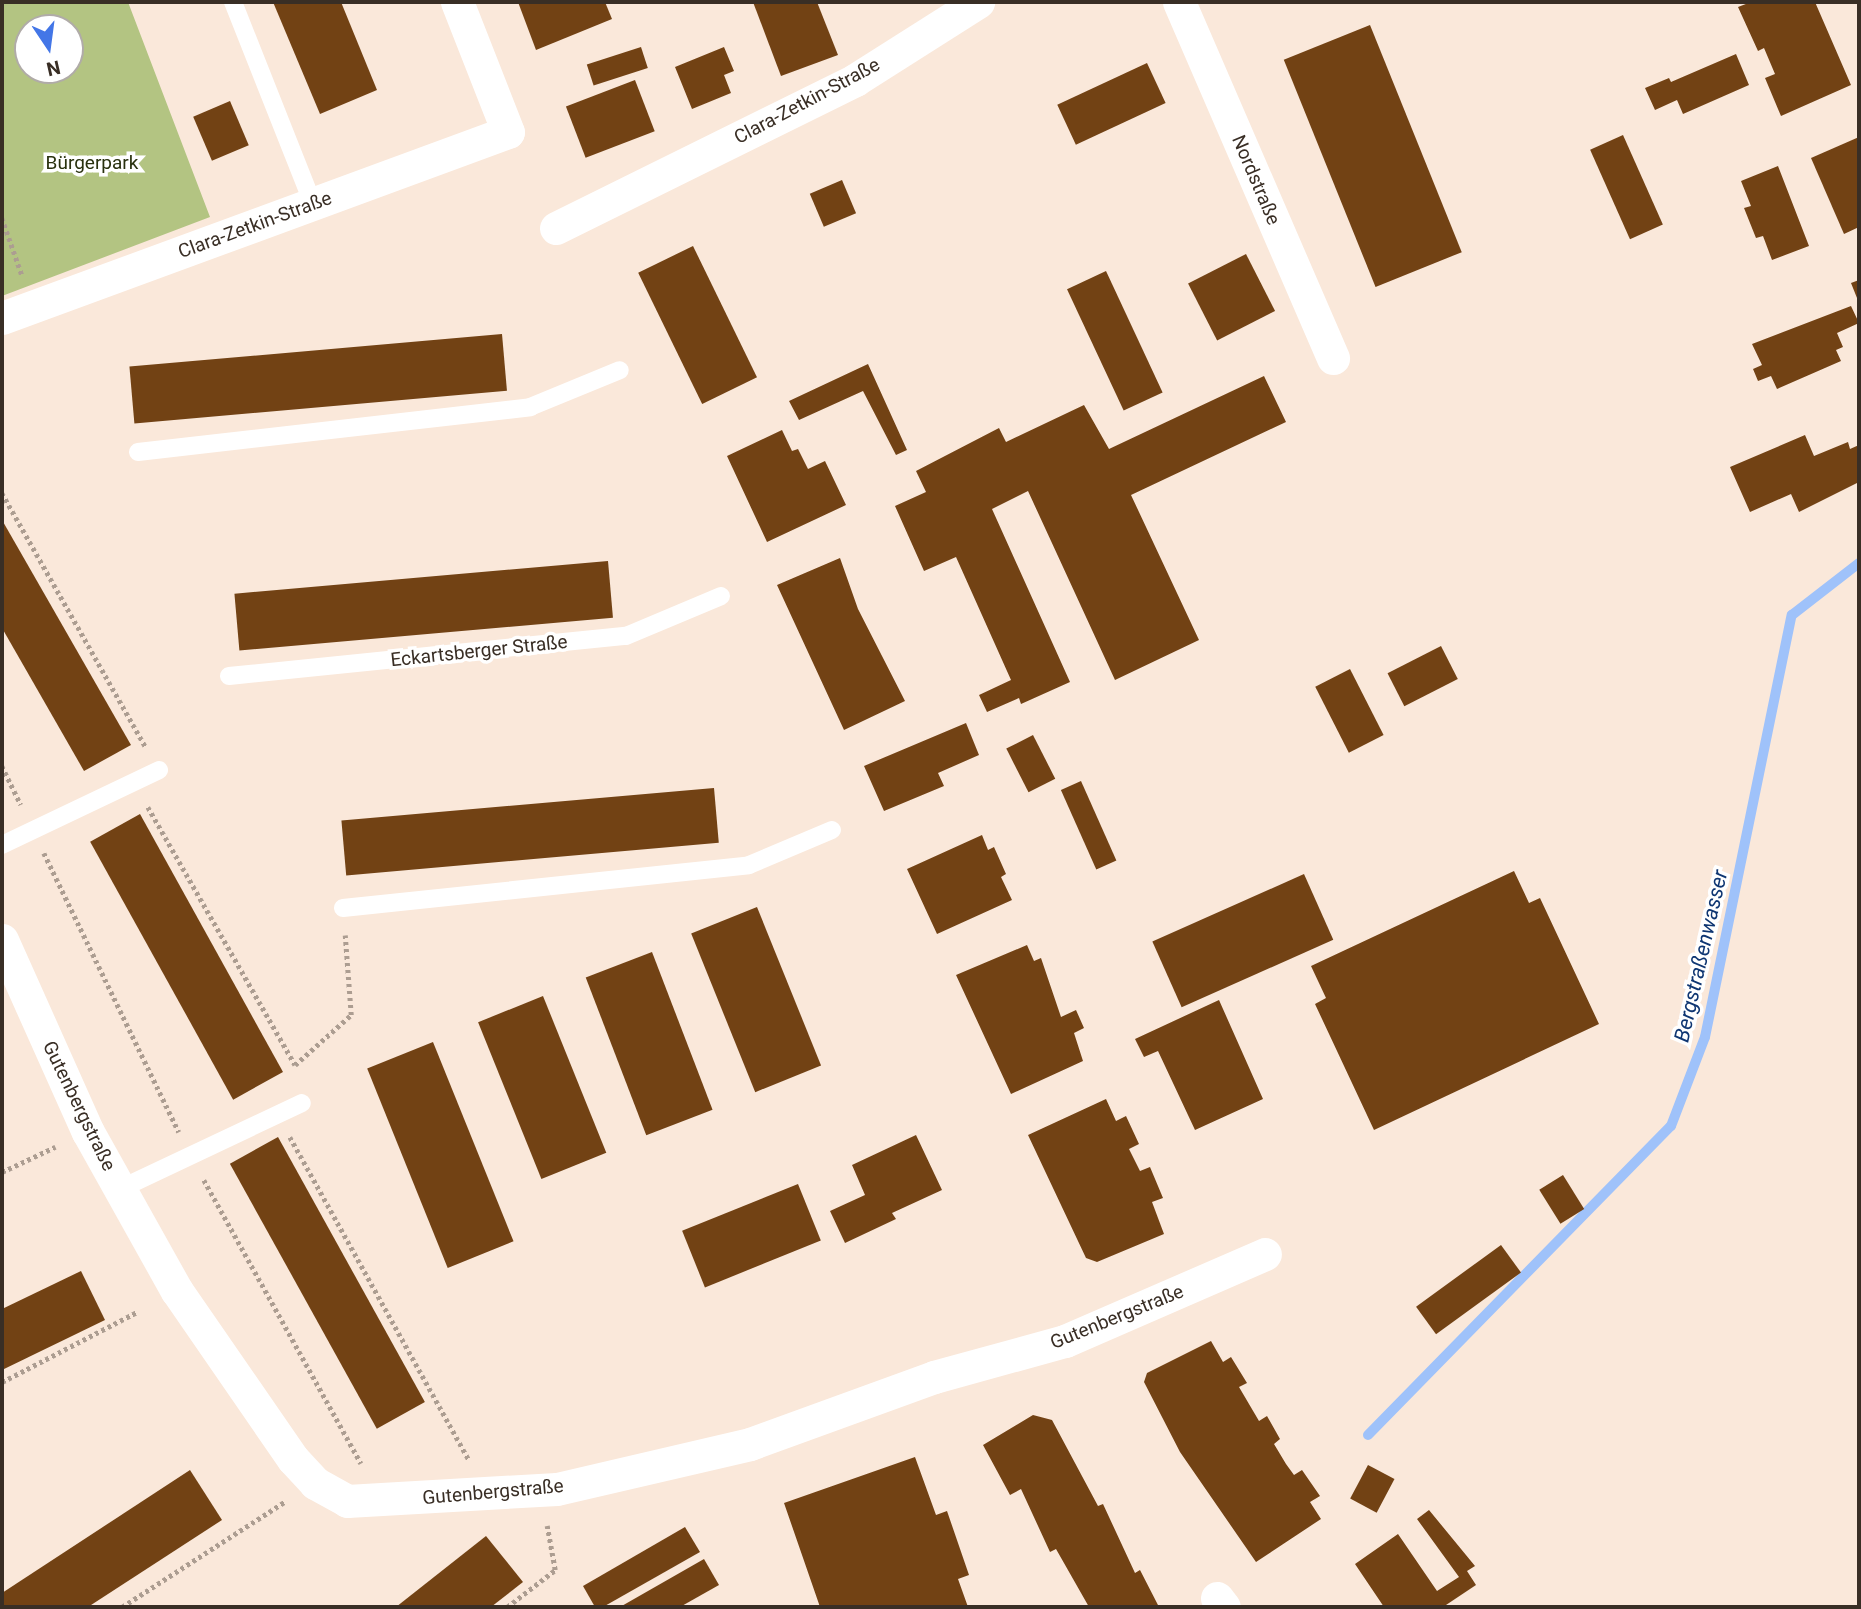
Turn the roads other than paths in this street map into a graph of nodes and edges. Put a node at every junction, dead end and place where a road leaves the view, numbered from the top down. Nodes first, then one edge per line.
1 (233, 2) edge
2 (457, 2) edge
3 (978, 2) edge
4 (1179, 2) edge
5 (313, 204) junction
6 (556, 228) dead end
7 (2, 318) edge
8 (1333, 358) dead end
9 (620, 370) dead end
10 (138, 452) dead end
11 (721, 596) dead end
12 (229, 676) dead end
13 (159, 770) road end
14 (832, 830) dead end
15 (2, 845) edge
16 (343, 908) road end
17 (2, 940) edge
18 (302, 1103) dead end
19 (120, 1189) junction
20 (1265, 1254) dead end

1 - 5 lane
2 - 5 street, Clara-Zetkin-Straße
3 - 6 street, Clara-Zetkin-Straße
4 - 8 street, Nordstraße
5 - 7 street, Clara-Zetkin-Straße
9 - 10 lane
11 - 12 lane, Eckartsberger Straße
13 - 15 lane
14 - 16 lane
17 - 19 street, Gutenbergstraße
18 - 19 lane
19 - 20 street, Gutenbergstraße

